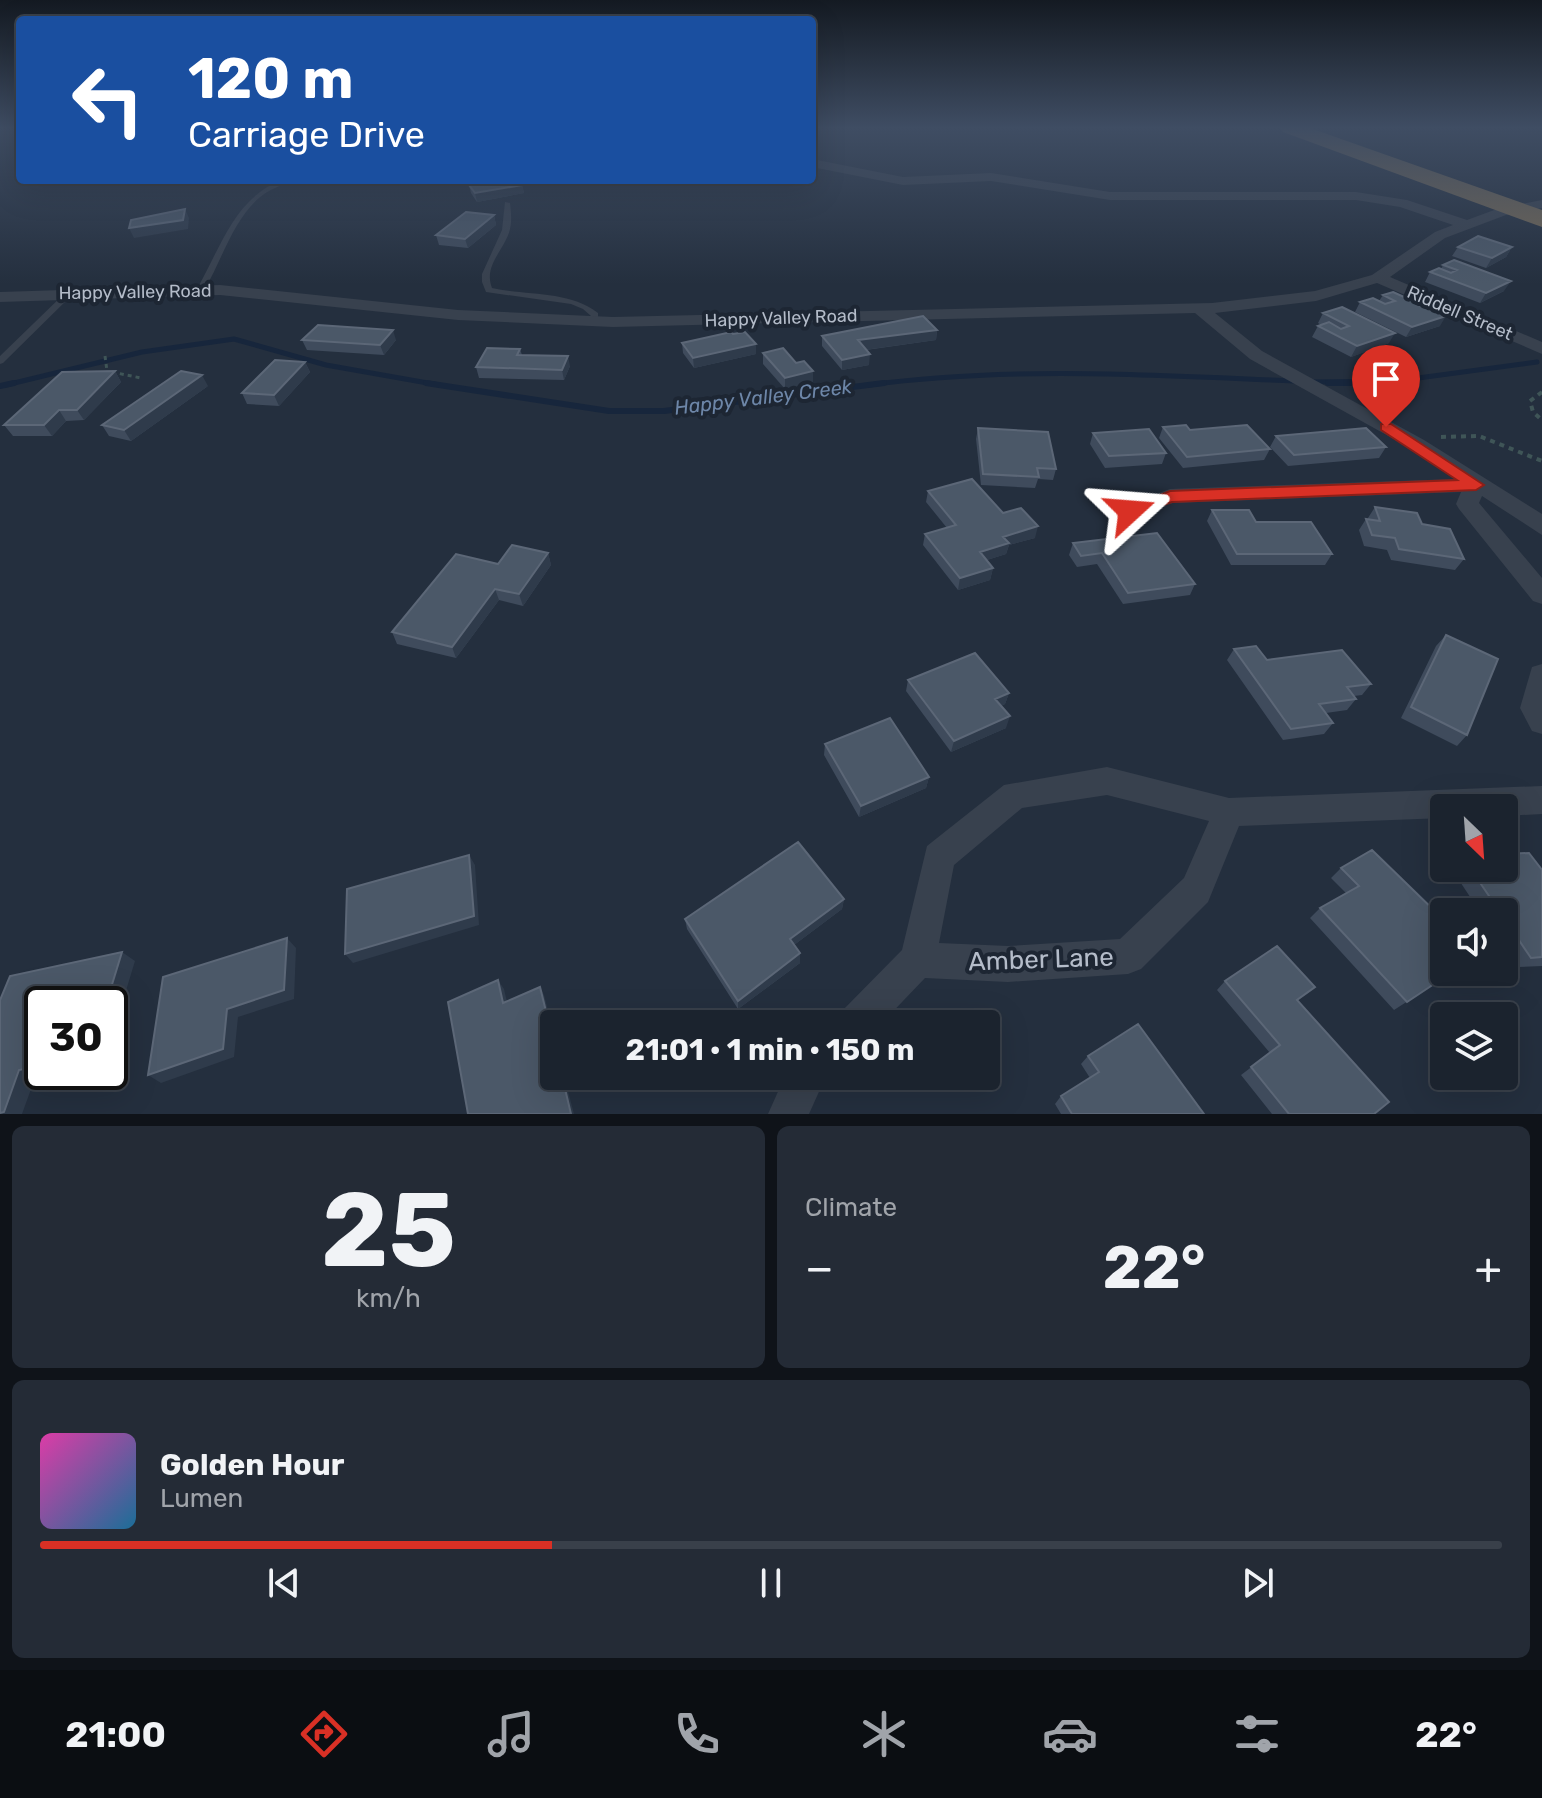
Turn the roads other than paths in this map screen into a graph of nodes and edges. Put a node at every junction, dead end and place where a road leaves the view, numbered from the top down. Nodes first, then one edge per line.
1 (898, 180) edge
2 (925, 180) edge
3 (1010, 180) edge
4 (1438, 180) edge
5 (1483, 180) edge
6 (277, 184) edge
7 (507, 203) dead end
8 (1542, 203) edge
9 (1542, 219) edge
10 (1467, 225) junction
11 (1378, 278) junction
12 (201, 289) junction
13 (70, 293) junction
14 (0, 297) edge
15 (1200, 309) junction
16 (595, 321) junction
17 (1542, 349) edge
18 (0, 361) edge
19 (1476, 485) junction
20 (1130, 511) dead end
21 (1542, 527) edge
22 (1542, 595) edge
23 (1542, 675) edge
24 (1542, 722) edge
25 (1542, 800) edge
26 (1229, 812) junction
27 (918, 960) junction
28 (869, 1010) edge
29 (799, 1090) edge
30 (788, 1114) edge

1 - 2 street
3 - 10 street
4 - 9 highway
5 - 8 highway
6 - 12 lane
7 - 16 lane
8 - 10 street, Happy Valley Road
10 - 11 street, Happy Valley Road
11 - 15 street, Happy Valley Road
11 - 17 street, Riddell Street
12 - 13 street, Happy Valley Road
12 - 16 street, Happy Valley Road
13 - 14 street, Happy Valley Road
13 - 18 lane
15 - 16 street, Happy Valley Road
15 - 19 street
19 - 20 street
19 - 21 street
19 - 22 street
23 - 24 street
25 - 26 street
26 - 27 street, Amber Lane
26 - 27 street
27 - 28 street
29 - 30 street

